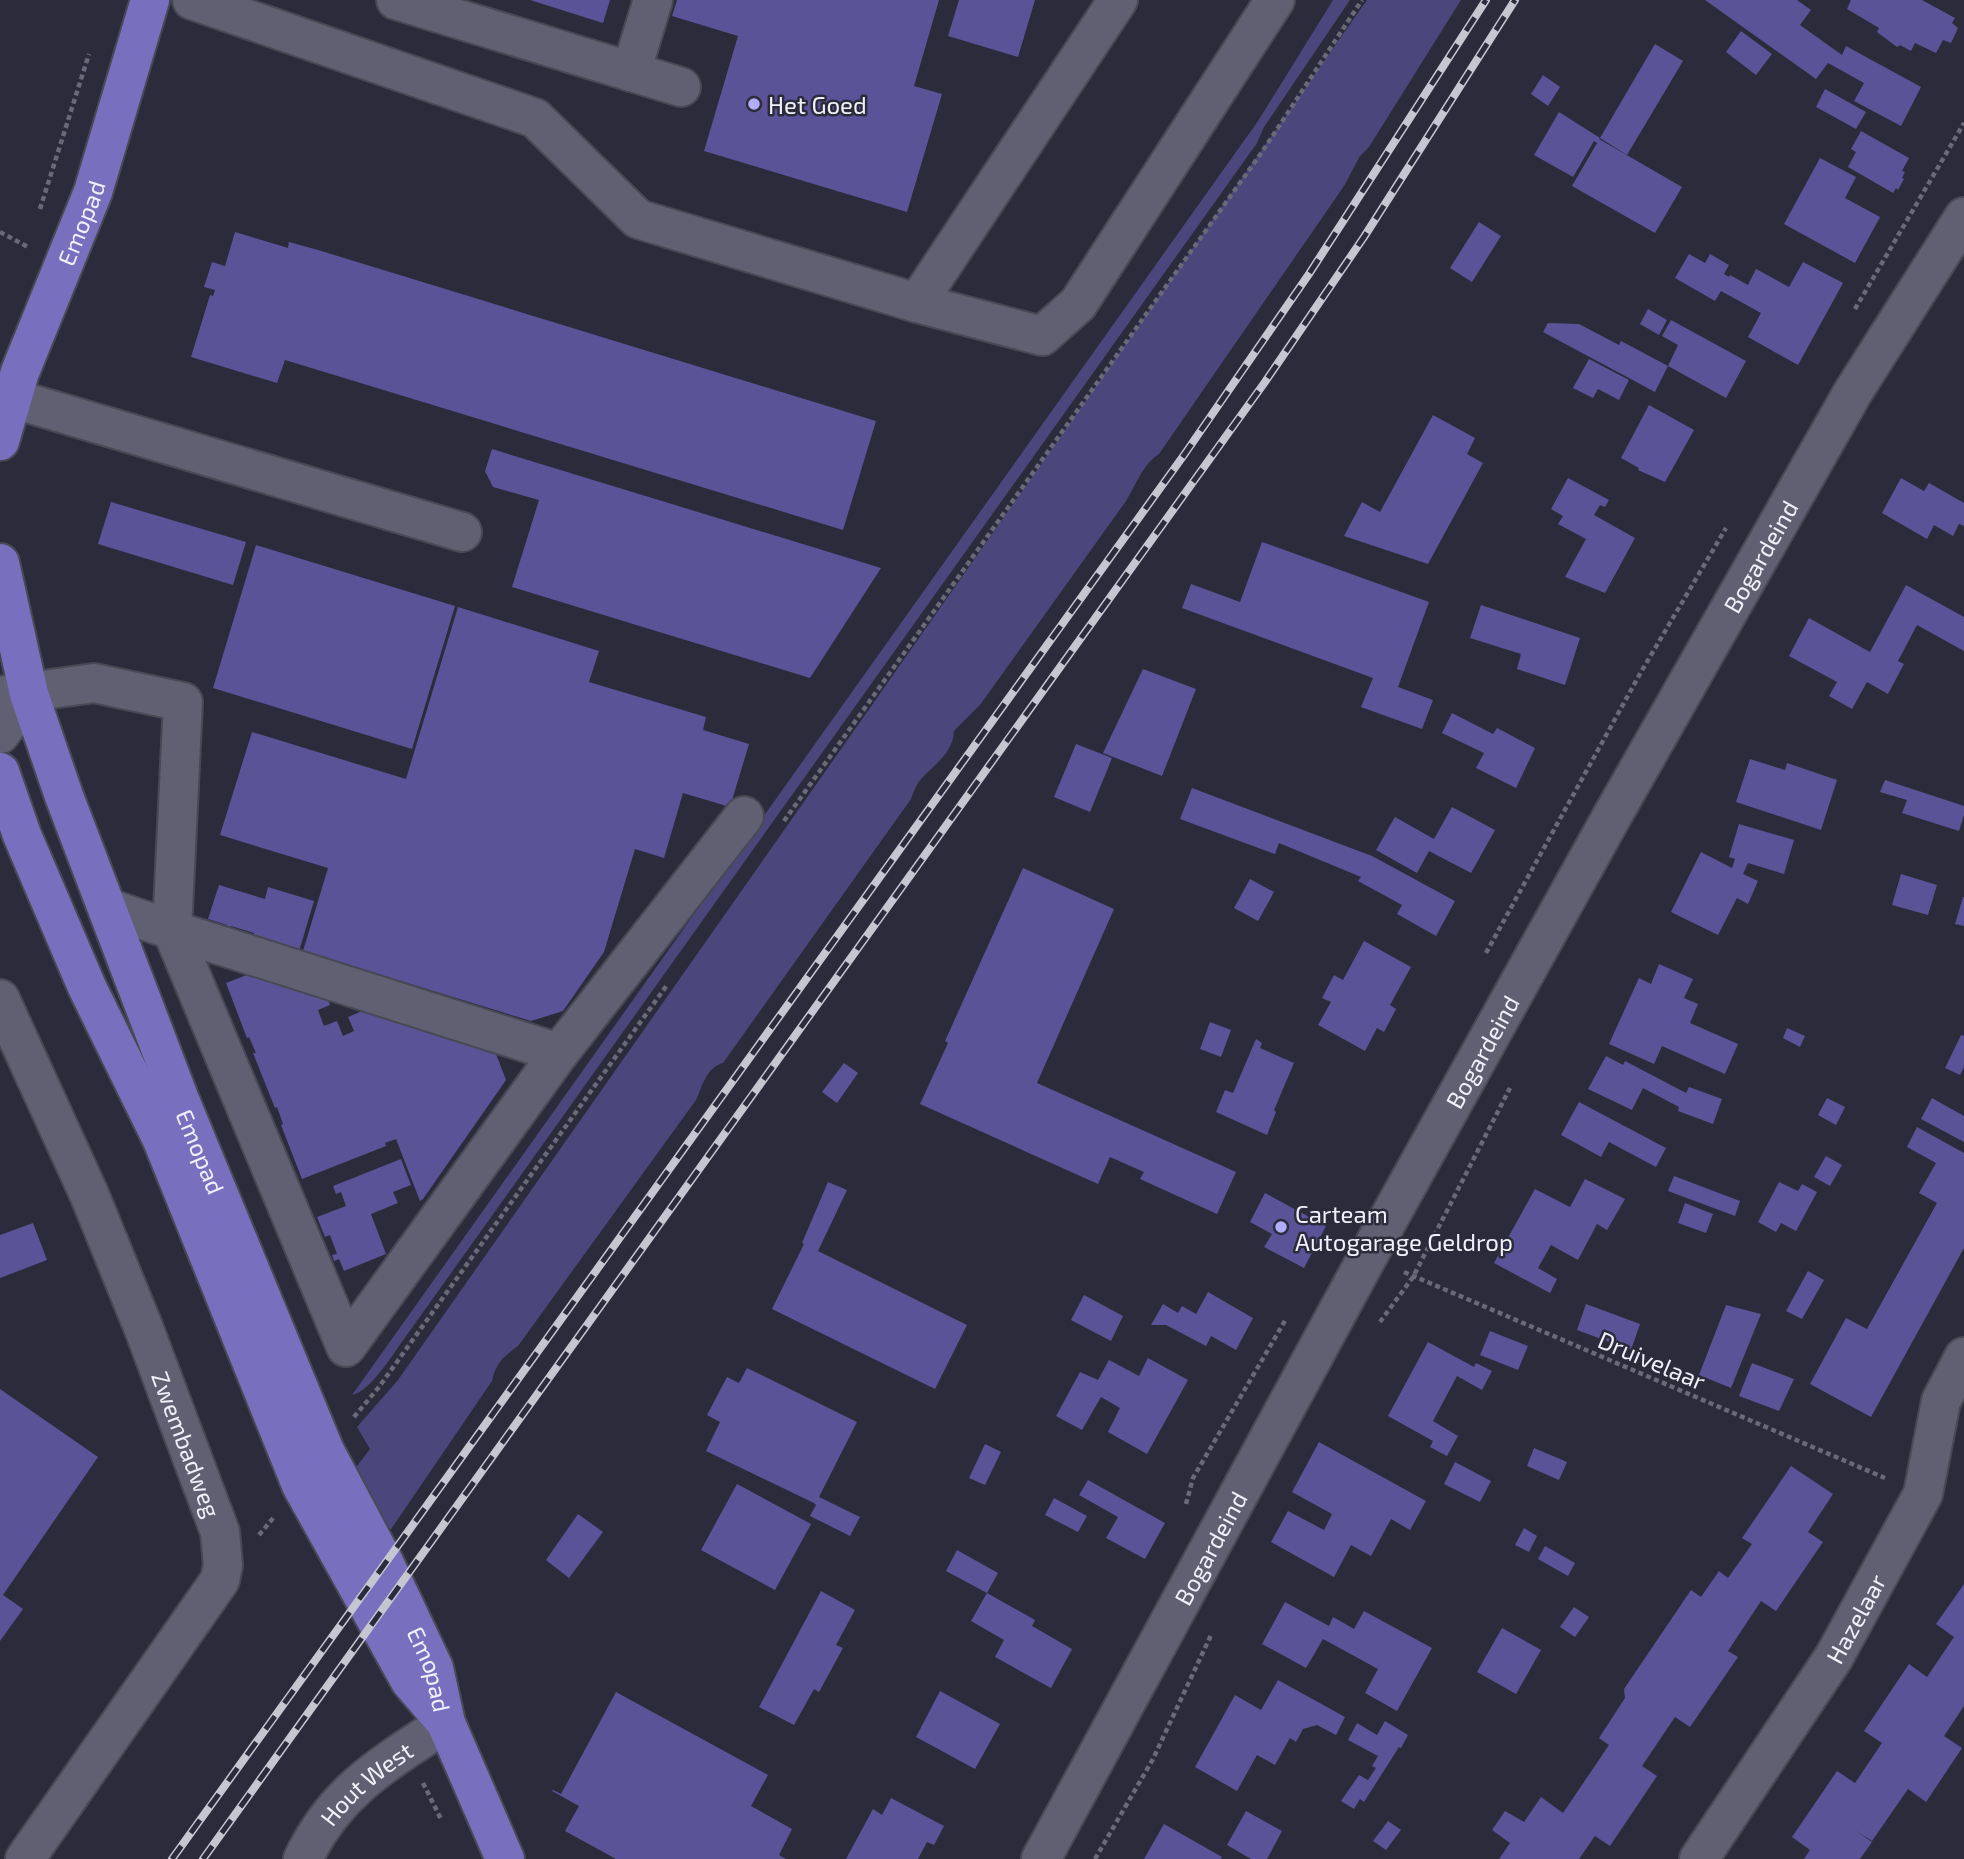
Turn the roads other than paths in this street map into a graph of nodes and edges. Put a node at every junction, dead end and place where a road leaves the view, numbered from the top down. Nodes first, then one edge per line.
1 (150, 0) edge
2 (192, 0) edge
3 (396, 0) edge
4 (653, 0) edge
5 (1118, 0) edge
6 (1275, 0) edge
7 (631, 72) junction
8 (681, 88) dead end
9 (1964, 217) edge
10 (1953, 250) edge
11 (917, 303) junction
12 (11, 398) junction
13 (0, 441) edge
14 (462, 532) dead end
15 (0, 563) edge
16 (14, 695) edge
17 (0, 734) edge
18 (0, 772) edge
19 (760, 824) road end
20 (108, 908) junction
21 (172, 930) junction
22 (0, 999) edge
23 (559, 1053) junction
24 (1964, 1357) edge
25 (446, 1723) junction
26 (25, 1859) edge
27 (303, 1859) edge
28 (505, 1859) edge
29 (1041, 1859) edge
30 (1699, 1859) edge

1 - 12 main road, Emopad
2 - 11 street
3 - 7 street
4 - 7 street
5 - 11 street
6 - 11 street
7 - 8 street
9 - 10 street, Bogardeind
10 - 29 street, Bogardeind
12 - 13 main road, Emopad
12 - 14 street
15 - 16 main road, Emopad
16 - 17 street
16 - 20 main road, Emopad
16 - 21 street
18 - 25 main road, Emopad
19 - 23 street
20 - 21 street
20 - 25 main road, Emopad
21 - 23 street
21 - 23 street
22 - 26 street, Zwembadweg
24 - 30 street, Hazelaar
25 - 27 street, Hout West
25 - 28 main road, Emopad

